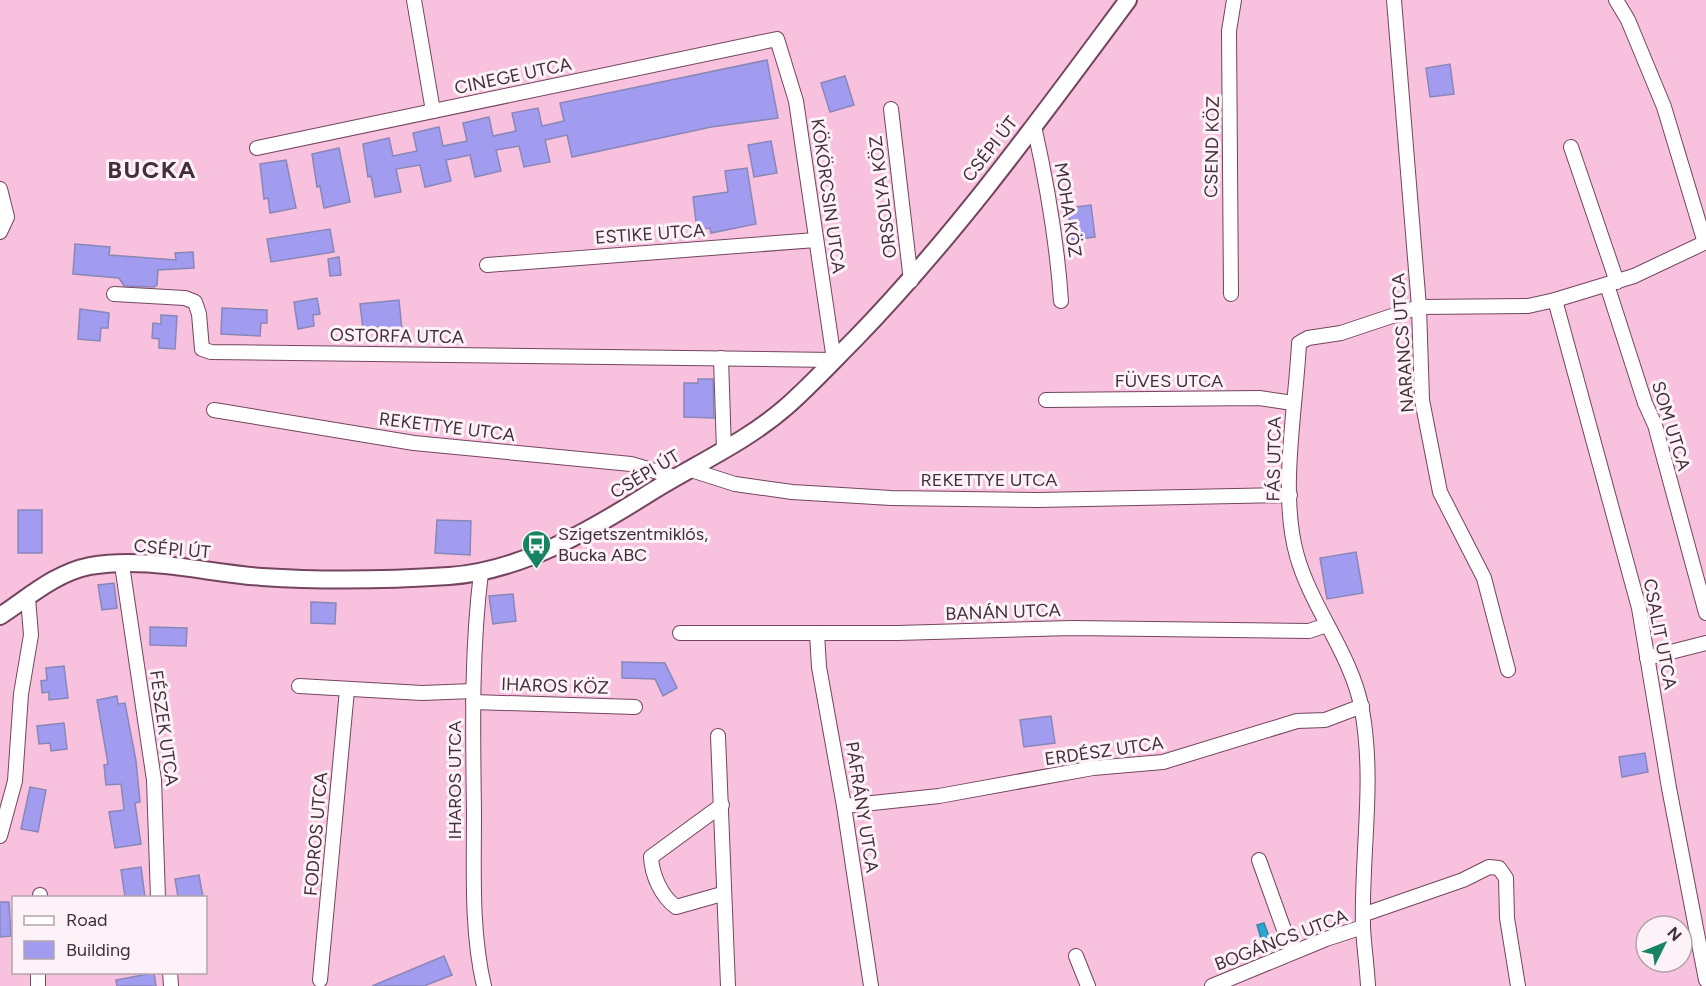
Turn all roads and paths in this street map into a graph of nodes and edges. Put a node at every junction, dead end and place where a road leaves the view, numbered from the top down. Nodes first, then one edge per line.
1 (414, 0) edge
2 (1128, 0) edge
3 (1234, 0) edge
4 (1394, 0) edge
5 (1616, 0) edge
6 (777, 39) joint
7 (891, 110) dead end
8 (433, 111) junction
9 (1034, 126) junction
10 (1571, 147) dead end
11 (257, 148) dead end
12 (0, 189) edge
13 (0, 232) edge
14 (816, 240) junction
15 (1706, 242) edge
16 (487, 265) dead end
17 (911, 281) junction
18 (1612, 284) junction
19 (114, 294) dead end
20 (1231, 294) dead end
21 (1555, 300) junction
22 (1061, 301) dead end
23 (1419, 307) junction
24 (721, 358) junction
25 (834, 360) junction
26 (1046, 400) dead end
27 (1293, 403) junction
28 (214, 410) dead end
29 (724, 451) junction
30 (691, 470) junction
31 (675, 477) junction
32 (1290, 495) junction
33 (122, 565) junction
34 (481, 573) junction
35 (28, 598) junction
36 (1, 613) edge
37 (1706, 613) edge
38 (1327, 624) junction
39 (680, 633) dead end
40 (817, 633) junction
41 (1706, 643) edge
42 (1647, 658) junction
43 (1508, 670) dead end
44 (298, 686) dead end
45 (347, 690) junction
46 (473, 696) junction
47 (1362, 706) junction
48 (635, 707) dead end
49 (718, 736) dead end
50 (722, 805) junction
51 (844, 806) junction
52 (0, 836) edge
53 (1259, 860) dead end
54 (722, 894) junction
55 (158, 896) edge
56 (1364, 921) junction
57 (1292, 952) junction
58 (1076, 956) dead end
59 (320, 980) dead end
60 (1706, 980) edge
61 (484, 986) edge
62 (728, 986) edge
63 (871, 986) edge
64 (1088, 986) edge
65 (1212, 986) edge
66 (1368, 986) edge
67 (1518, 986) edge

1 - 8 street
2 - 9 street, CSÉPI ÚT
3 - 20 street, CSEND KÖZ
4 - 23 street, NARANCS UTCA
5 - 15 street
6 - 8 street, CINEGE UTCA
6 - 14 street, KÖKÖRCSIN UTCA
7 - 17 street, ORSOLYA KÖZ
8 - 11 street, CINEGE UTCA
9 - 17 street, CSÉPI ÚT
9 - 22 street, MOHA KÖZ
10 - 18 street, SOM UTCA
12 - 13 street
14 - 16 street, ESTIKE UTCA
14 - 25 street, KÖKÖRCSIN UTCA
15 - 18 street, FÁS UTCA
17 - 25 street, CSÉPI ÚT
18 - 21 street, FÁS UTCA
18 - 37 street, SOM UTCA
19 - 24 street, OSTORFA UTCA
21 - 23 street, FÁS UTCA
21 - 42 street, CSALIT UTCA
23 - 27 street, FÁS UTCA
23 - 43 street, NARANCS UTCA
24 - 25 street, OSTORFA UTCA
24 - 29 street
25 - 29 street, CSÉPI ÚT
26 - 27 street, FÜVES UTCA
27 - 32 street, FÁS UTCA
28 - 31 street, REKETTYE UTCA
29 - 30 street, CSÉPI ÚT
30 - 31 street, CSÉPI ÚT
30 - 32 street, REKETTYE UTCA
31 - 34 street, CSÉPI ÚT
32 - 38 street, FÁS UTCA
33 - 34 street, CSÉPI ÚT
33 - 35 street, CSÉPI ÚT
33 - 55 street, FÉSZEK UTCA
34 - 46 street, IHAROS UTCA
35 - 36 street, CSÉPI ÚT
35 - 52 street
38 - 40 street, BANÁN UTCA
38 - 47 street, FÁS UTCA
39 - 40 street, BANÁN UTCA
40 - 51 street, PÁFRÁNY UTCA
41 - 42 street
42 - 60 street, CSALIT UTCA
44 - 45 street
45 - 46 street
45 - 59 street, FODROS UTCA
46 - 48 street, IHAROS KÖZ
46 - 61 street, IHAROS UTCA
47 - 51 street, ERDÉSZ UTCA
47 - 56 street, FÁS UTCA
49 - 50 street
50 - 54 street
50 - 54 street
51 - 63 street, PÁFRÁNY UTCA
53 - 57 street
54 - 62 street
56 - 57 street, BOGÁNCS UTCA
56 - 66 street, FÁS UTCA
56 - 67 street, BOGÁNCS UTCA
57 - 65 street, BOGÁNCS UTCA
58 - 64 street

